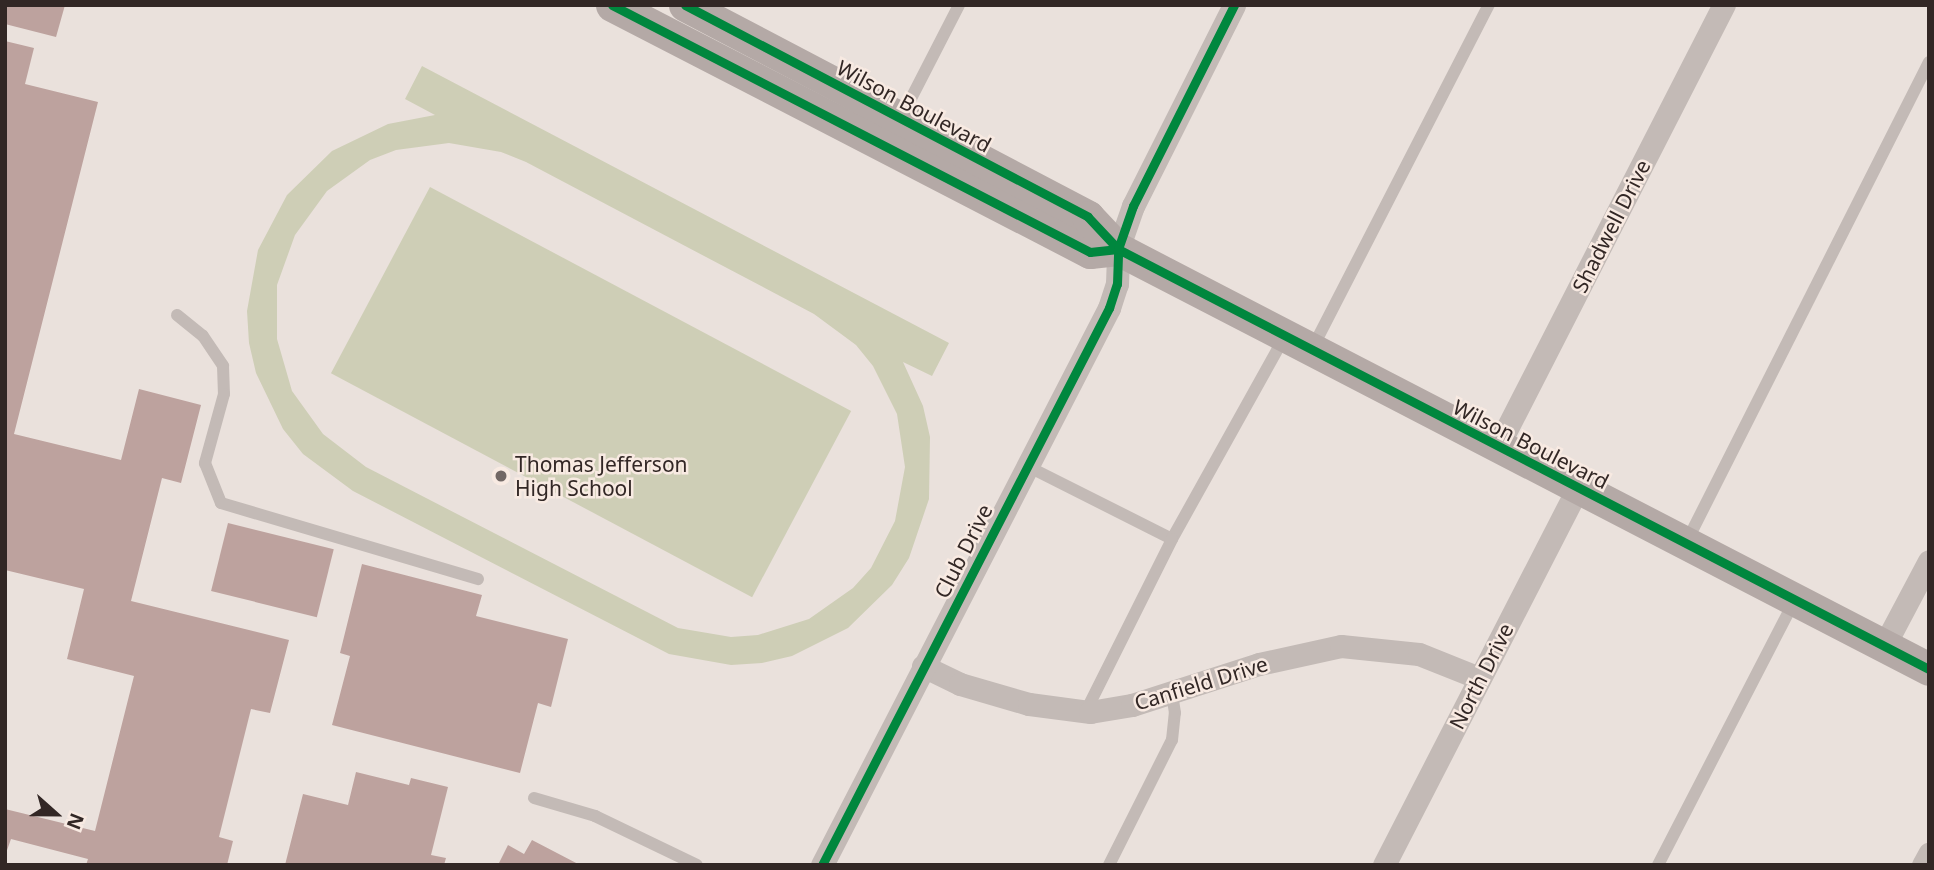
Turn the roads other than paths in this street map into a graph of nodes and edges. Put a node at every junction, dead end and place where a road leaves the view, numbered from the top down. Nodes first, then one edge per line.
1 (612, 5) edge
2 (958, 5) edge
3 (1234, 5) edge
4 (1489, 5) edge
5 (1724, 5) edge
6 (690, 6) edge
7 (1929, 62) edge
8 (901, 118) junction
9 (1118, 249) junction
10 (177, 315) dead end
11 (1299, 342) junction
12 (1499, 446) junction
13 (1027, 466) junction
14 (1578, 487) junction
15 (1172, 539) junction
16 (1686, 543) junction
17 (1929, 561) edge
18 (478, 579) dead end
19 (1796, 600) junction
20 (1884, 646) junction
21 (923, 666) junction
22 (1929, 669) edge
23 (1479, 678) junction
24 (1172, 694) junction
25 (1086, 711) junction
26 (534, 798) dead end
27 (1929, 854) edge
28 (697, 865) edge
29 (822, 865) edge
30 (1109, 865) edge
31 (1384, 865) edge
32 (1658, 865) edge
33 (1923, 865) edge

1 - 9 street, Wilson Boulevard
2 - 8 lane
3 - 9 street, Club Drive
4 - 11 lane
5 - 12 street, Shadwell Drive
6 - 8 street, Wilson Boulevard
7 - 16 lane
8 - 9 street, Wilson Boulevard
9 - 11 street, Wilson Boulevard
9 - 13 street, Club Drive
10 - 18 lane
11 - 12 street, Wilson Boulevard
11 - 15 lane
12 - 14 street, Wilson Boulevard
13 - 15 lane
13 - 21 street, Club Drive
14 - 16 street, Wilson Boulevard
14 - 23 street, North Drive
15 - 25 lane
16 - 19 street, Wilson Boulevard
17 - 20 street
19 - 20 street, Wilson Boulevard
19 - 32 lane
20 - 22 street, Wilson Boulevard
21 - 25 street, Canfield Drive
21 - 29 street, Club Drive
23 - 24 street, Canfield Drive
23 - 31 street, North Drive
24 - 25 street, Canfield Drive
24 - 30 lane
26 - 28 lane
27 - 33 street

